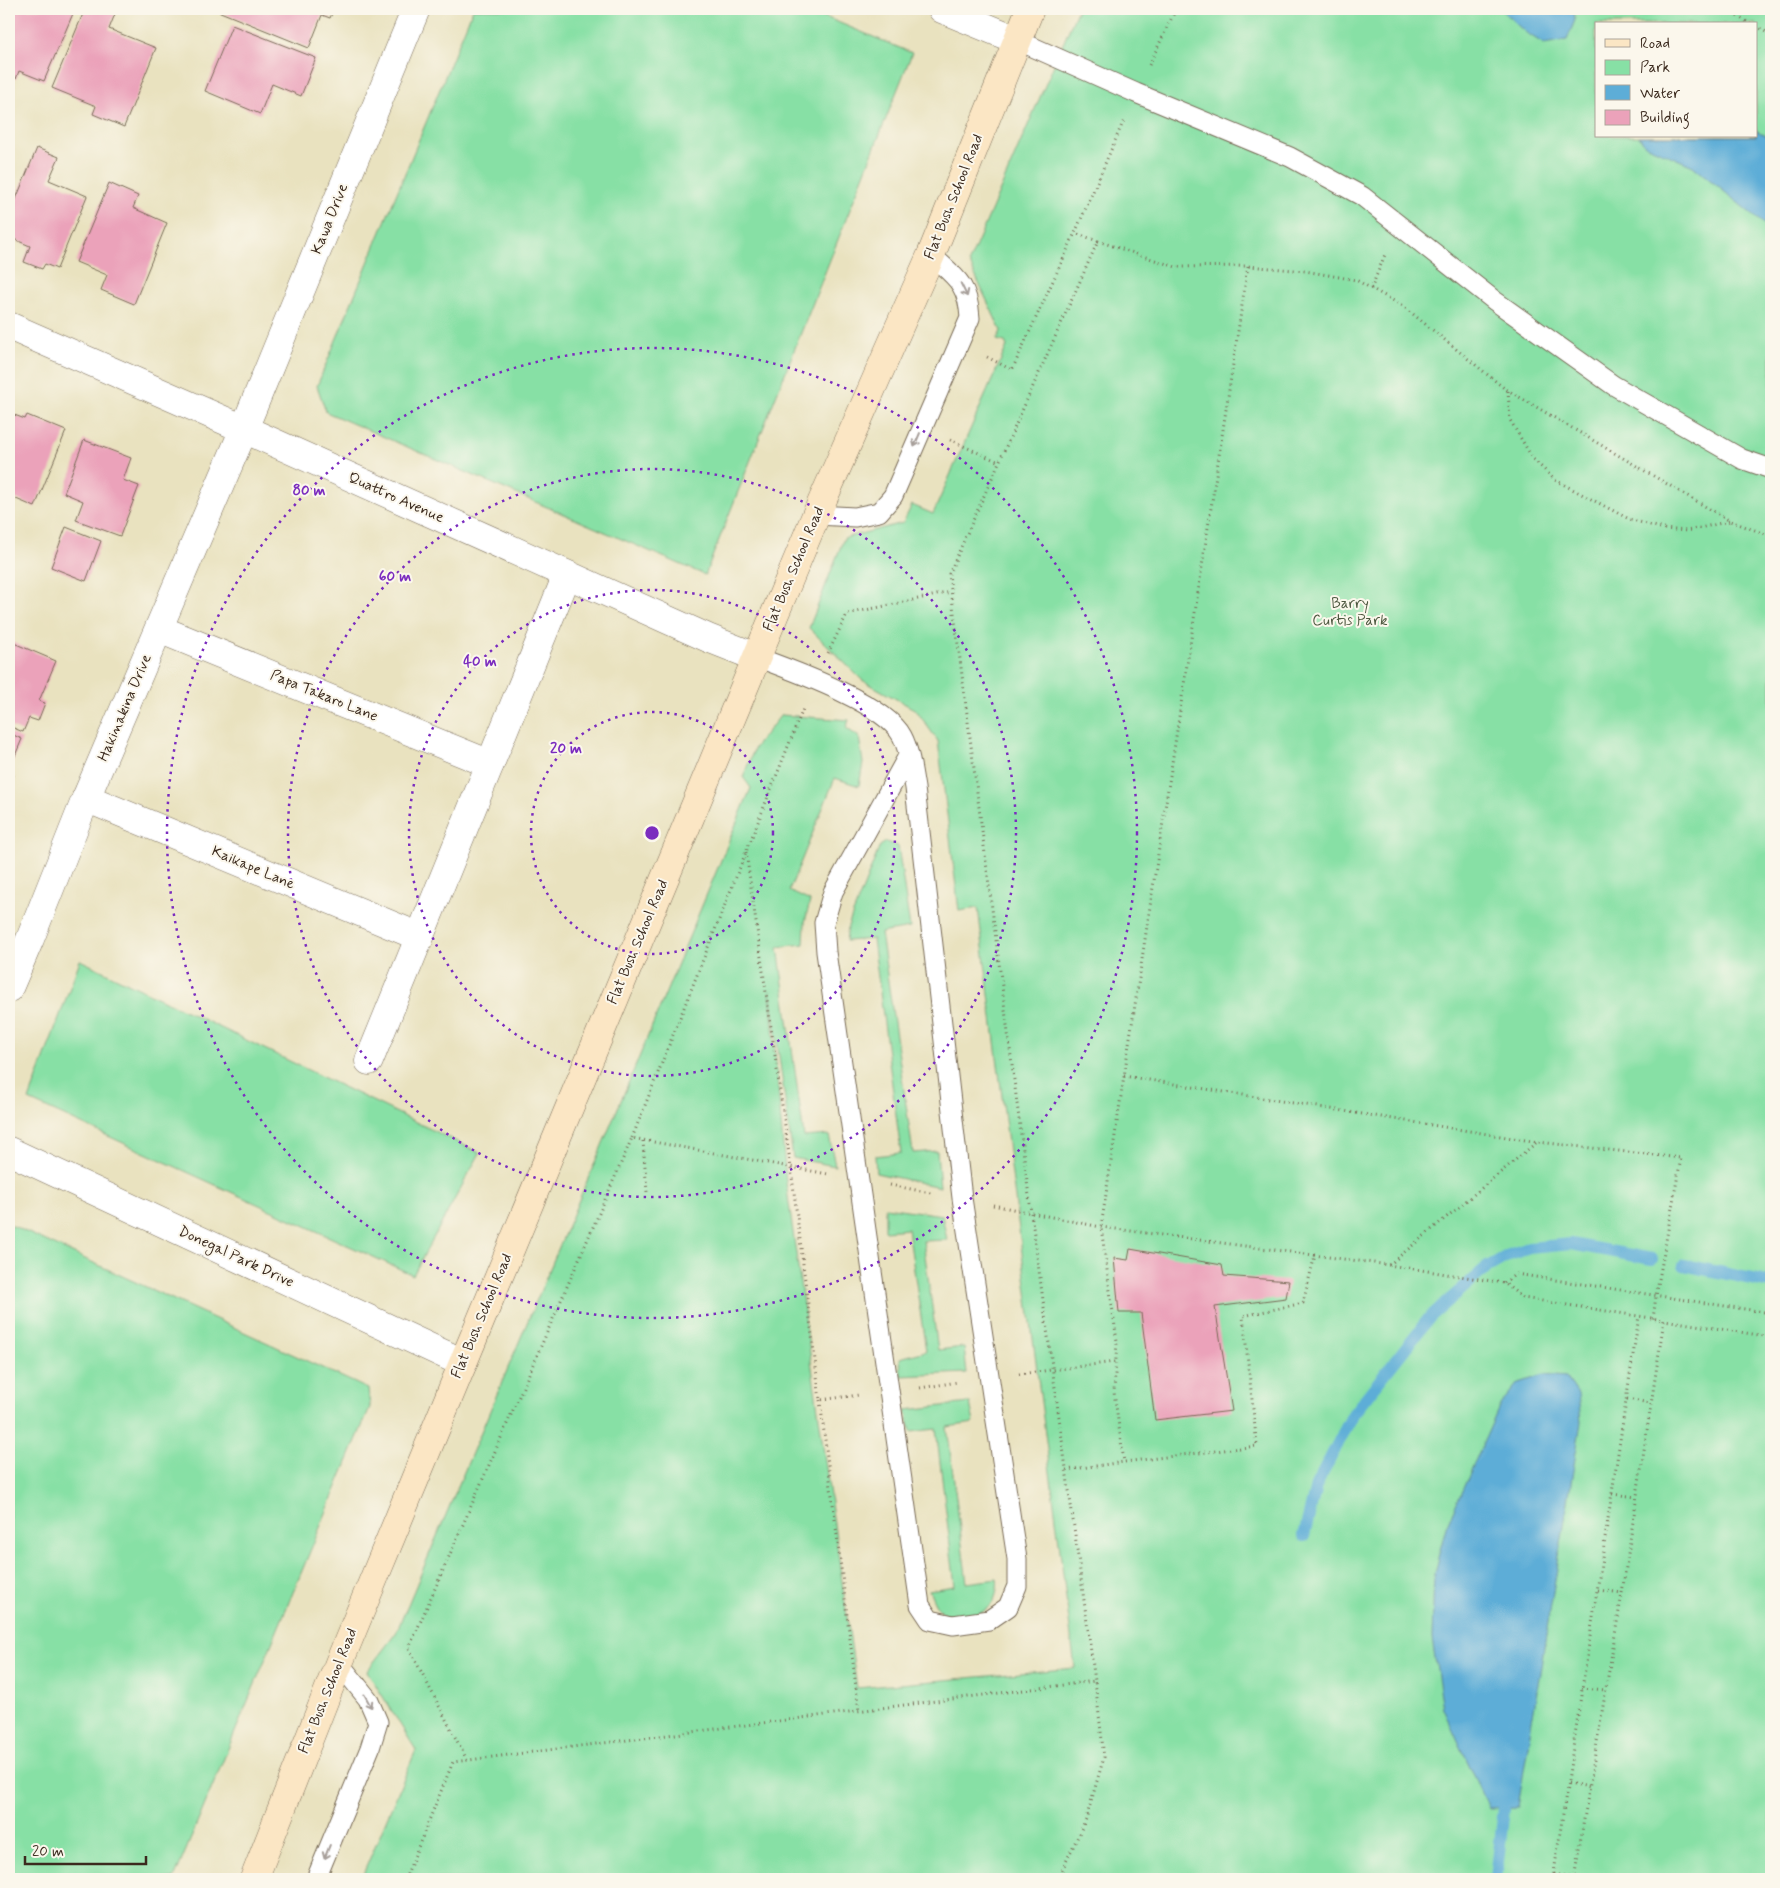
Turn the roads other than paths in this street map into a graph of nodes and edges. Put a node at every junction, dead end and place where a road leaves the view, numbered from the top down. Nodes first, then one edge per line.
1 (416, 9) edge
2 (942, 9) edge
3 (1030, 9) edge
4 (1017, 40) junction
5 (931, 255) junction
6 (9, 326) edge
7 (244, 429) junction
8 (1771, 469) edge
9 (816, 515) junction
10 (567, 574) junction
11 (159, 629) junction
12 (756, 657) junction
13 (908, 756) junction
14 (490, 764) junction
15 (86, 798) junction
16 (420, 937) junction
17 (9, 988) edge
18 (369, 1060) dead end
19 (9, 1152) edge
20 (463, 1363) junction
21 (339, 1663) junction
22 (254, 1879) edge
23 (316, 1879) edge

1 - 7 street, Kawa Drive
2 - 4 street
3 - 4 main road, Flat Bush School Road
4 - 5 main road, Flat Bush School Road
4 - 8 lane
5 - 9 main road, Flat Bush School Road
5 -> 9 lane
6 - 7 street, Quattro Avenue
7 - 10 street, Quattro Avenue
7 - 11 street, Hakinakina Drive
9 - 12 main road, Flat Bush School Road
10 - 12 street, Quattro Avenue
10 - 14 street
11 - 14 street, Papa Takaro Lane
11 - 15 street, Hakinakina Drive
12 - 13 lane
12 - 20 main road, Flat Bush School Road
13 - 13 lane
14 - 16 street
15 - 16 street, Kaikape Lane
15 - 17 street, Hakinakina Drive
16 - 18 street
19 - 20 street, Donegal Park Drive
20 - 21 main road, Flat Bush School Road
21 - 22 main road, Flat Bush School Road
21 -> 23 lane

